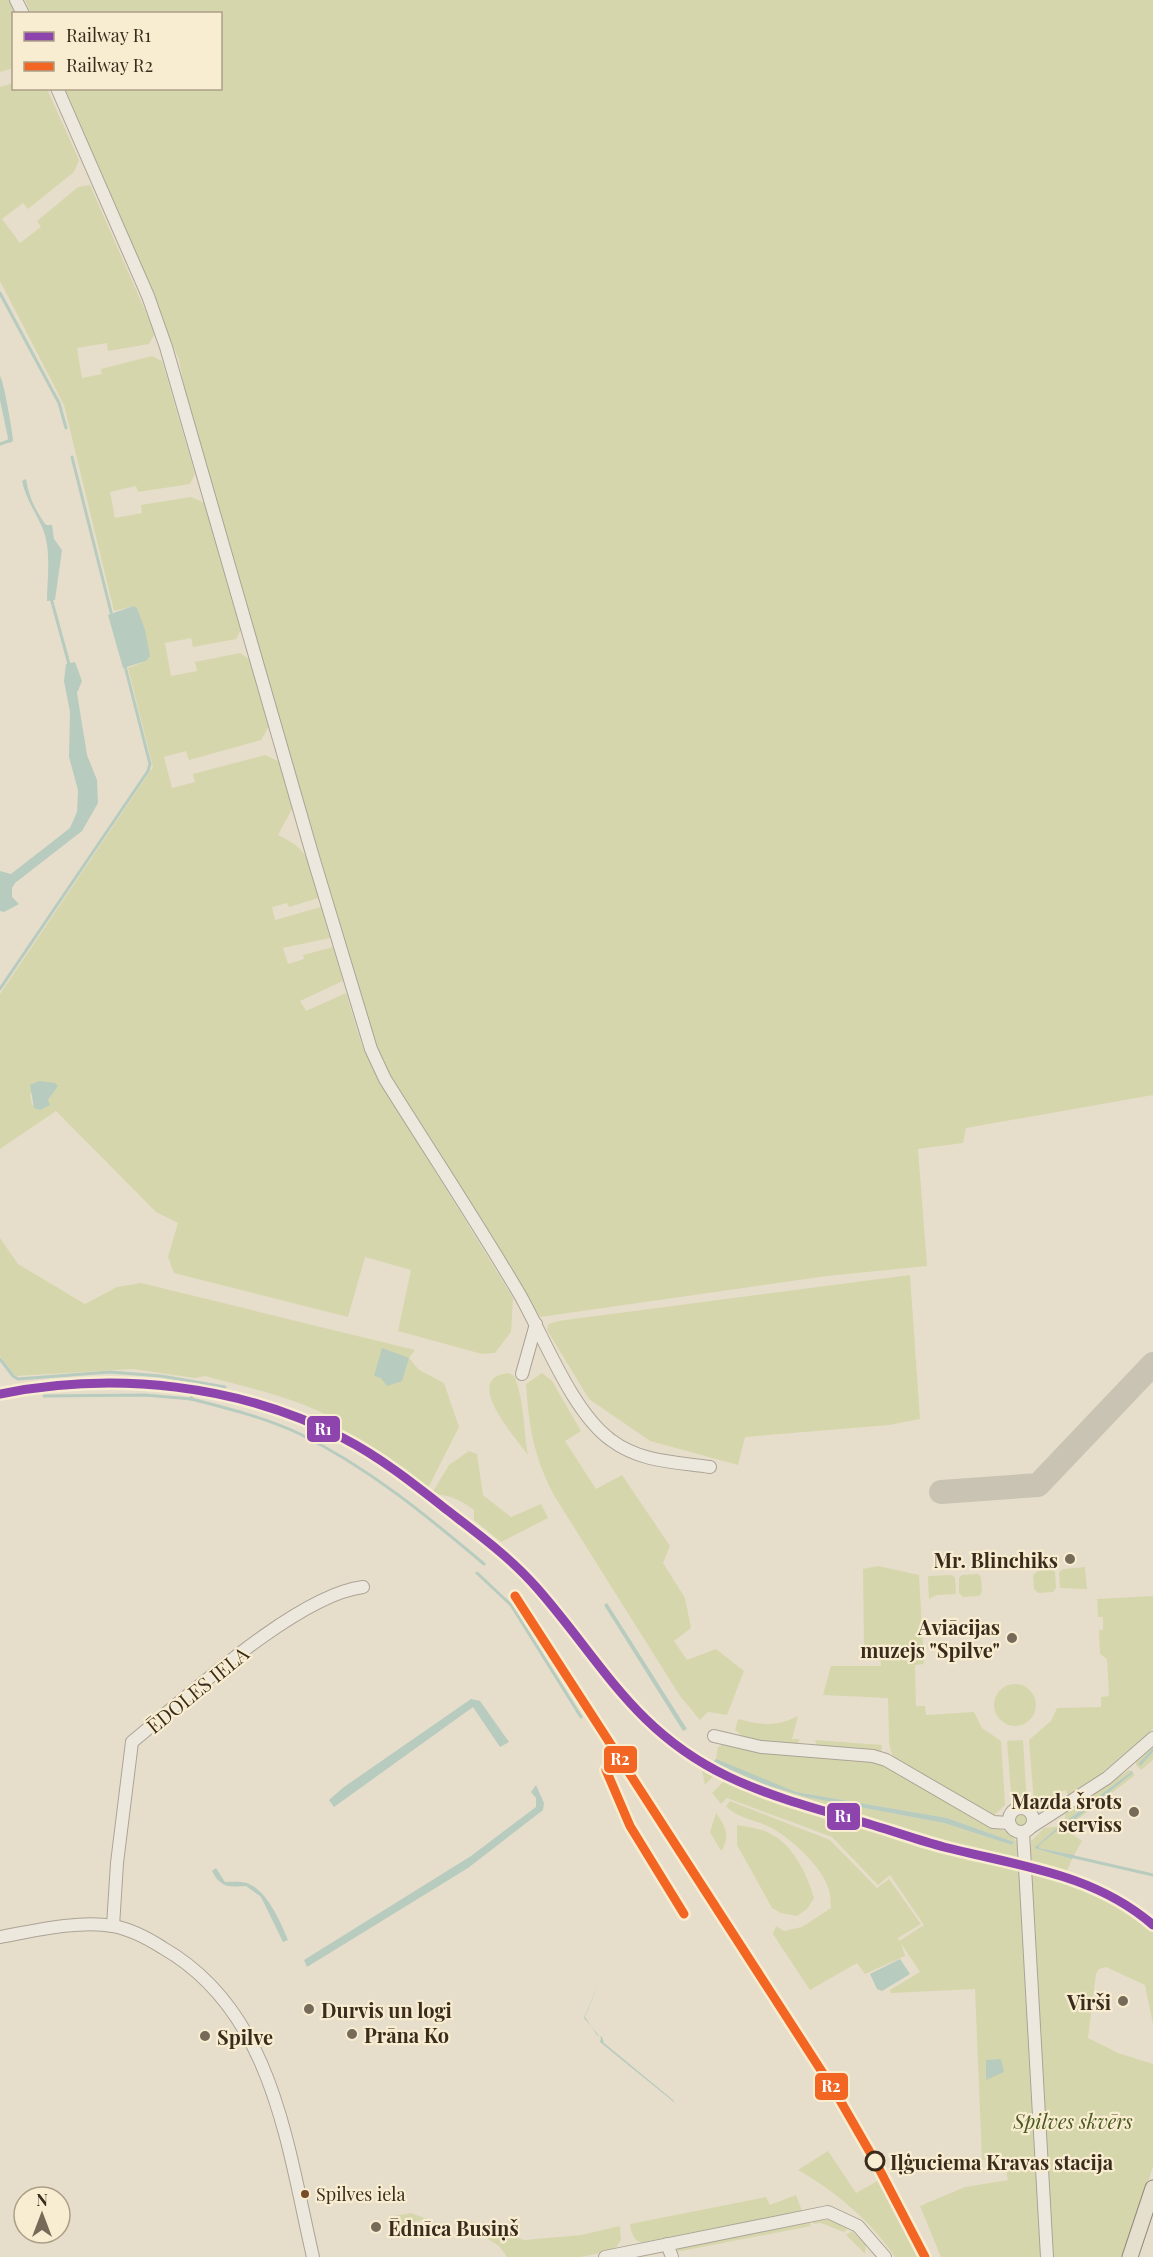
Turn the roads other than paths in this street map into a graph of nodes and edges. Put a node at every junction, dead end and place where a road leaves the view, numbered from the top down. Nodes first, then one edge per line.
1 (58, 90) edge
2 (536, 1324) junction
3 (522, 1374) dead end
4 (710, 1467) dead end
5 (363, 1587) dead end
6 (714, 1736) dead end
7 (1153, 1738) edge
8 (1009, 1823) junction
9 (1027, 1830) junction
10 (113, 1926) junction
11 (0, 1937) edge
12 (1153, 2188) edge
13 (667, 2244) junction
14 (313, 2257) edge
15 (605, 2257) edge
16 (672, 2257) edge
17 (885, 2257) edge
18 (1047, 2257) edge
19 (1130, 2257) edge

1 - 2 street
2 - 3 street
2 - 4 street
5 - 10 street, ĒDOLES IELA
6 - 8 street
7 - 9 street
8 - 9 street
8 - 9 street
9 - 18 street
10 - 11 street
10 - 14 street
12 - 19 main road
13 - 15 street
13 - 16 street
13 - 17 street

